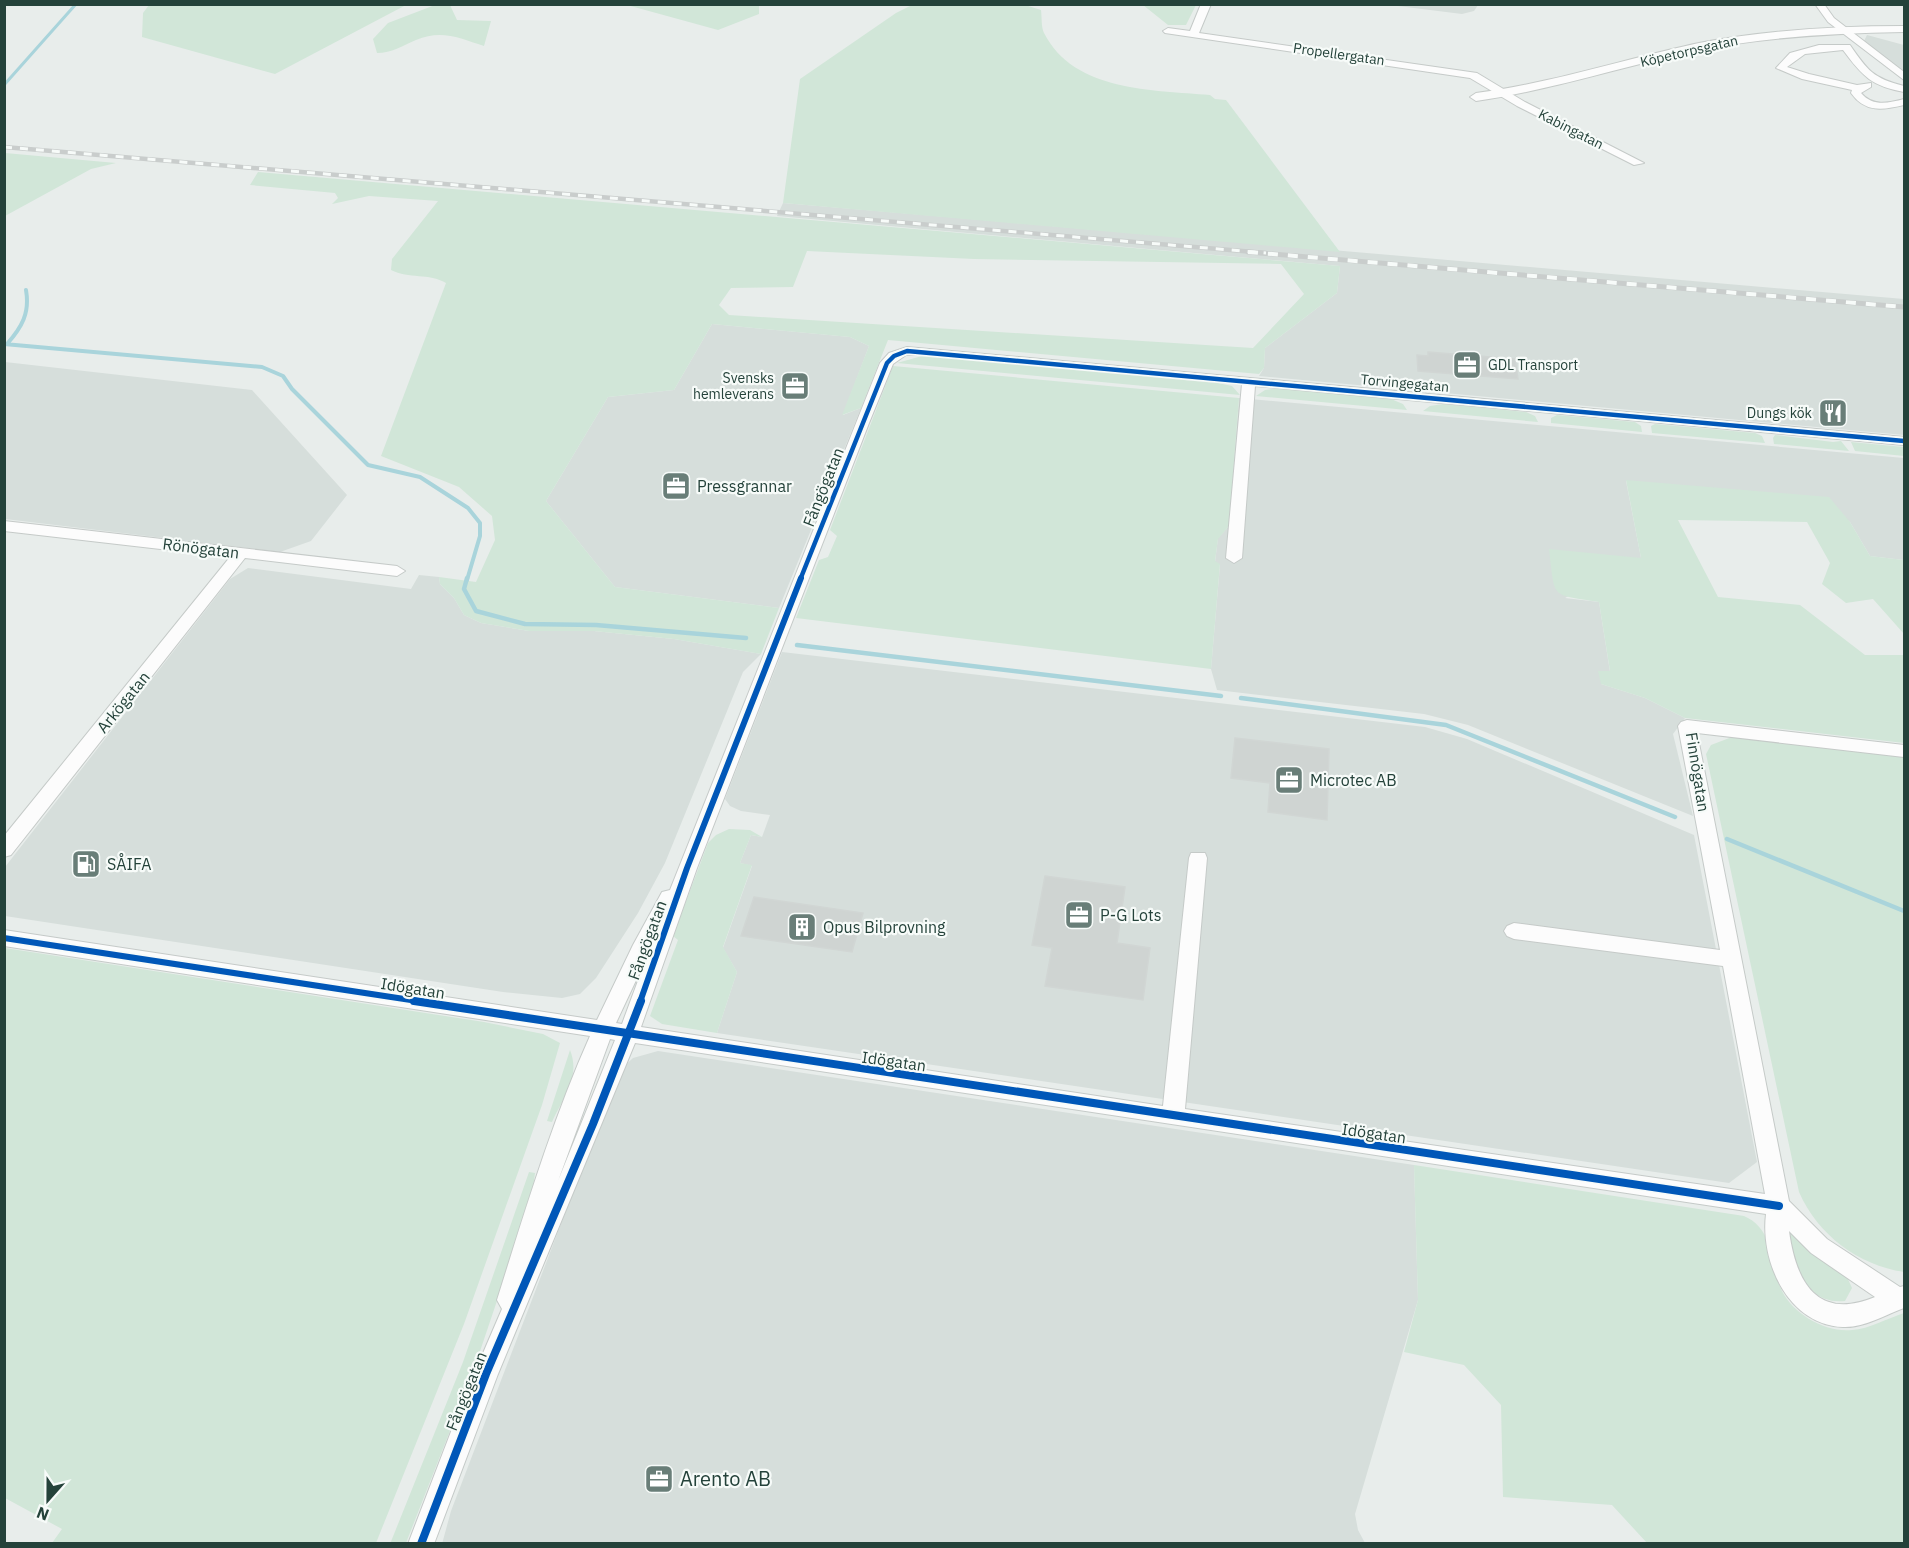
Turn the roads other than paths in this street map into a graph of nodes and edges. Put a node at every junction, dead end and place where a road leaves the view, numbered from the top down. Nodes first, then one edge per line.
1 (1206, 4) edge
2 (1819, 4) edge
3 (1905, 29) edge
4 (1845, 30) junction
5 (1168, 31) dead end
6 (1193, 34) junction
7 (1878, 82) junction
8 (1903, 84) edge
9 (1858, 88) junction
10 (1504, 93) junction
11 (1476, 97) dead end
12 (1905, 102) edge
13 (1638, 163) dead end
14 (902, 351) joint
15 (1249, 380) junction
16 (1905, 441) edge
17 (4, 525) edge
18 (241, 553) junction
19 (1234, 558) dead end
20 (397, 571) dead end
21 (1905, 751) edge
22 (4, 850) edge
23 (1198, 858) dead end
24 (687, 868) junction
25 (1514, 931) dead end
26 (4, 938) edge
27 (1732, 958) junction
28 (602, 1031) junction
29 (626, 1034) junction
30 (1173, 1117) junction
31 (1779, 1206) junction
32 (1901, 1298) edge
33 (486, 1376) junction
34 (421, 1544) edge

1 - 6 street
2 - 4 street
3 - 4 street, Köpetorpsgatan
4 - 8 street
4 - 10 street, Köpetorpsgatan
5 - 6 street, Propellergatan
6 - 10 street, Propellergatan
7 - 8 street
7 - 9 street
7 - 9 street
9 - 12 street
10 - 11 street, Köpetorpsgatan
10 - 13 street, Kabingatan
14 - 15 street, Torvingegatan
14 - 24 street, Fångögatan
15 - 16 street, Torvingegatan
15 - 19 street
17 - 18 street, Rönögatan
18 - 20 street, Rönögatan
18 - 22 street, Arkögatan
21 - 27 street, Finnögatan
23 - 30 street
24 - 28 street, Fångögatan
24 - 29 street, Fångögatan
25 - 27 street
26 - 28 street, Idögatan
27 - 31 street, Finnögatan
28 - 29 street, Idögatan
28 - 33 street, Fångögatan
29 - 30 street, Idögatan
29 - 33 street, Fångögatan
30 - 31 street, Idögatan
31 - 32 street, Finnögatan
31 - 32 street, Finnögatan
33 - 34 street, Fångögatan

